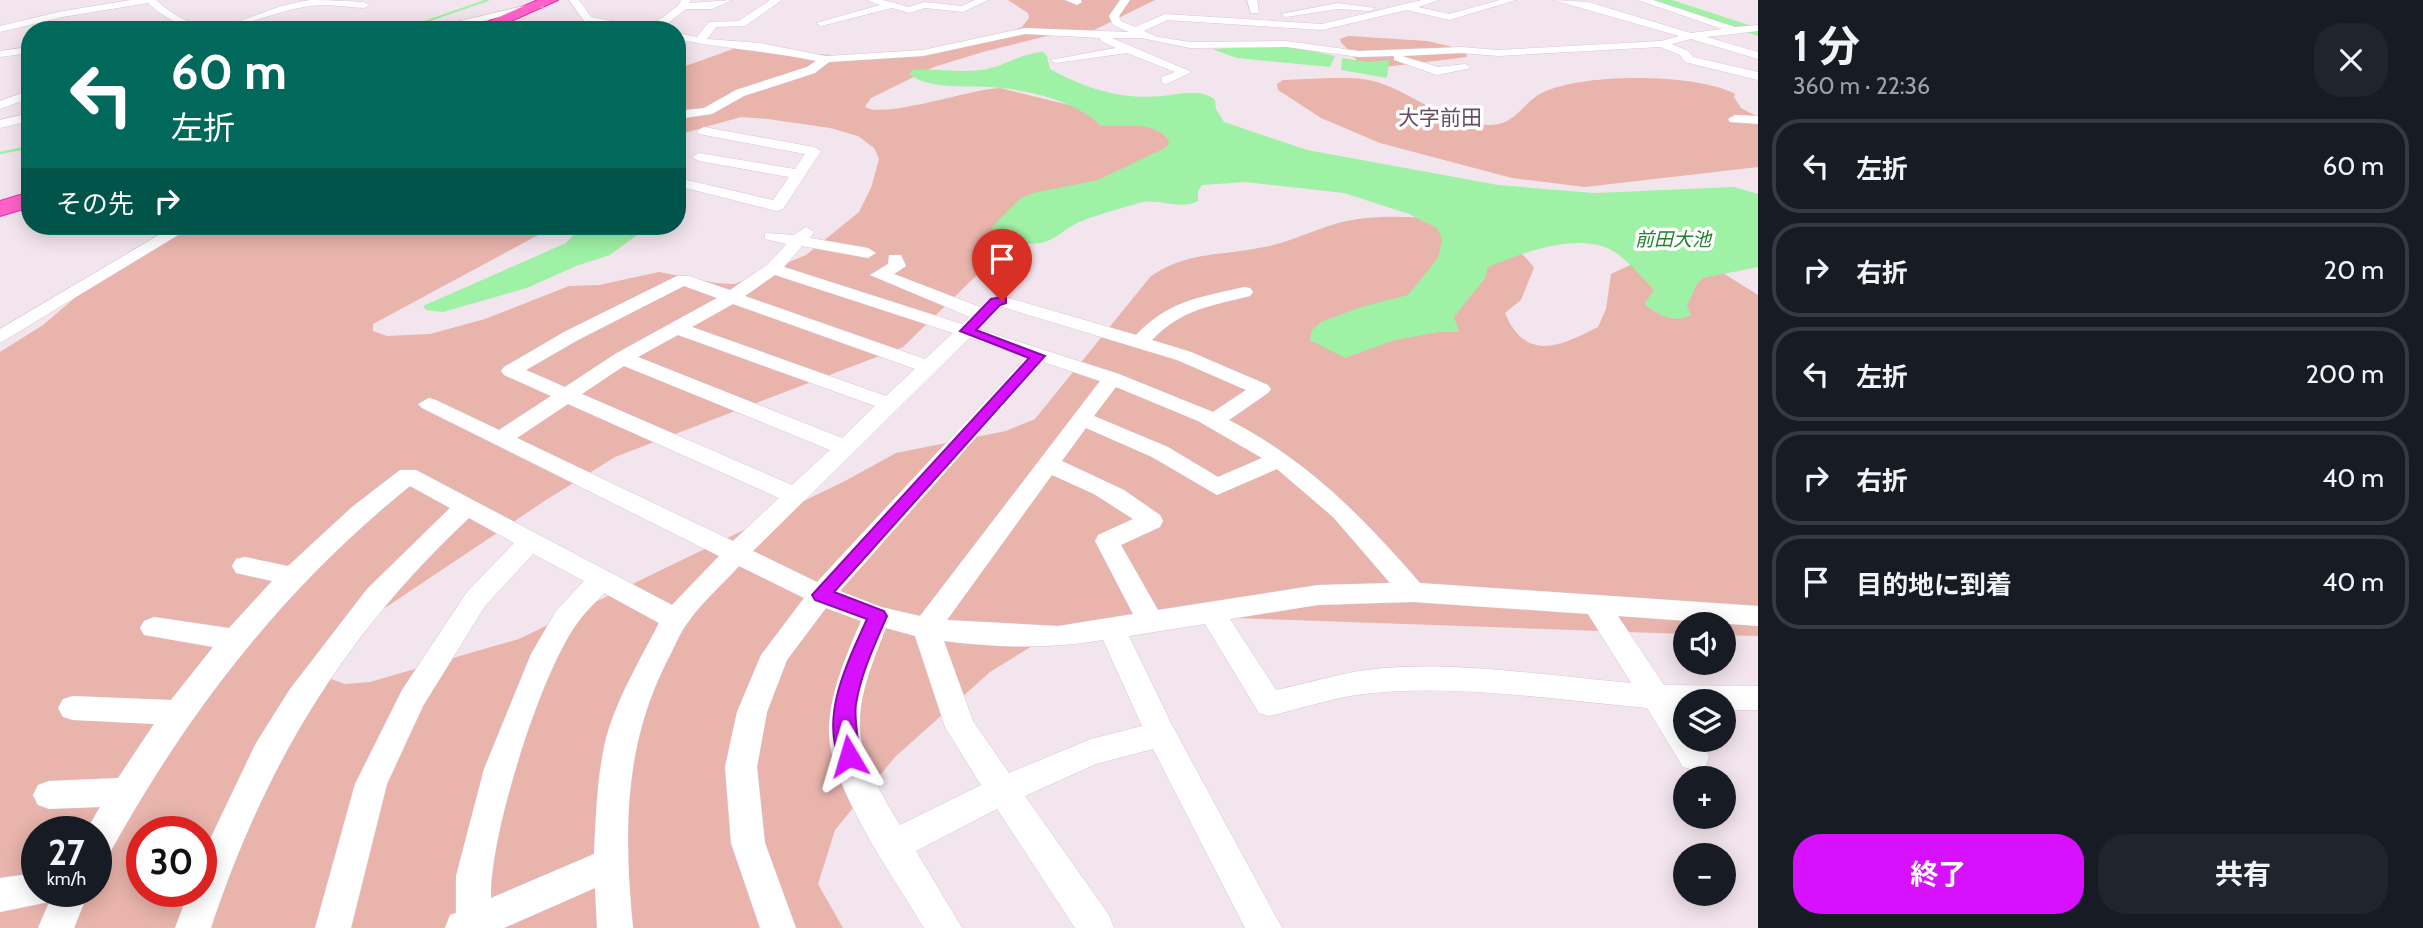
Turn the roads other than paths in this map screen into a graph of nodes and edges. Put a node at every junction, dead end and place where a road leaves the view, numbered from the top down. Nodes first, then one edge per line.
1 (148, 0) edge
2 (510, 0) edge
3 (574, 0) edge
4 (727, 0) edge
5 (777, 0) edge
6 (873, 0) edge
7 (983, 0) edge
8 (1125, 0) edge
9 (1252, 0) edge
10 (1293, 0) edge
11 (1434, 0) edge
12 (1511, 0) edge
13 (1559, 0) edge
14 (1643, 0) edge
15 (316, 1) edge
16 (546, 2) edge
17 (1418, 2) edge
18 (685, 3) edge
19 (1336, 3) edge
20 (364, 5) dead end
21 (889, 6) junction
22 (1380, 7) edge
23 (1404, 7) junction
24 (1486, 8) junction
25 (522, 9) junction
26 (1504, 12) dead end
27 (654, 13) dead end
28 (8, 14) dead end
29 (673, 14) junction
30 (1297, 15) junction
31 (635, 16) dead end
32 (1736, 16) dead end
33 (1256, 17) junction
34 (588, 19) junction
35 (40, 21) edge
36 (180, 21) edge
37 (248, 21) edge
38 (491, 21) edge
39 (492, 21) edge
40 (586, 21) edge
41 (598, 21) edge
42 (626, 21) edge
43 (664, 21) edge
44 (821, 23) dead end
45 (1758, 26) edge
46 (4, 28) edge
47 (1739, 30) junction
48 (1141, 31) junction
49 (1690, 36) junction
50 (1758, 37) edge
51 (686, 38) edge
52 (700, 40) junction
53 (1097, 40) junction
54 (717, 44) junction
55 (1661, 44) junction
56 (1127, 50) junction
57 (21, 51) edge
58 (690, 52) dead end
59 (785, 52) junction
60 (1389, 53) junction
61 (0, 54) edge
62 (1758, 56) edge
63 (762, 59) dead end
64 (825, 59) junction
65 (1056, 60) dead end
66 (1666, 60) dead end
67 (1692, 61) junction
68 (1465, 68) dead end
69 (1758, 76) edge
70 (1166, 80) dead end
71 (21, 97) edge
72 (0, 105) edge
73 (702, 112) junction
74 (686, 115) edge
75 (1736, 117) dead end
76 (21, 119) edge
77 (1758, 120) edge
78 (0, 124) edge
79 (704, 131) junction
80 (699, 157) junction
81 (800, 174) junction
82 (686, 182) edge
83 (686, 191) edge
84 (21, 202) edge
85 (0, 209) edge
86 (170, 235) edge
87 (771, 236) dead end
88 (802, 236) junction
89 (869, 253) dead end
90 (895, 258) dead end
91 (773, 269) junction
92 (1244, 292) dead end
93 (732, 297) junction
94 (39, 313) junction
95 (983, 315) junction
96 (0, 326) edge
97 (678, 328) junction
98 (967, 331) junction
99 (0, 337) edge
100 (1139, 343) junction
101 (1038, 356) junction
102 (622, 358) junction
103 (929, 367) junction
104 (1112, 378) junction
105 (566, 396) junction
106 (429, 404) dead end
107 (889, 404) junction
108 (1082, 419) junction
109 (1216, 420) junction
110 (502, 438) junction
111 (846, 448) junction
112 (1279, 458) junction
113 (1050, 465) junction
114 (796, 496) junction
115 (466, 507) junction
116 (530, 541) junction
117 (737, 552) junction
118 (245, 566) dead end
119 (292, 576) junction
120 (601, 579) junction
121 (1413, 592) junction
122 (821, 595) junction
123 (1597, 606) junction
124 (1212, 613) junction
125 (877, 616) junction
126 (1758, 617) edge
127 (675, 619) junction
128 (1150, 620) junction
129 (154, 628) dead end
130 (926, 628) junction
131 (1112, 630) junction
132 (234, 639) junction
133 (1655, 697) junction
134 (1758, 698) edge
135 (74, 708) dead end
136 (179, 713) junction
137 (1161, 734) junction
138 (1694, 757) dead end
139 (1000, 791) junction
140 (127, 792) junction
141 (49, 795) dead end
142 (112, 818) edge
143 (894, 845) junction
144 (610, 864) junction
145 (21, 892) edge
146 (0, 895) edge
147 (66, 907) edge
148 (468, 926) edge
149 (57, 928) edge
150 (193, 928) edge
151 (333, 928) edge
152 (615, 928) edge
153 (778, 928) edge
154 (944, 928) edge
155 (1096, 928) edge
156 (1264, 928) edge

1 - 35 street
1 - 36 street
2 - 25 street
3 - 34 street
4 - 18 street
5 - 52 street
6 - 21 street
7 - 21 street
8 - 48 street
9 - 33 street
10 - 30 street
11 - 17 street
12 - 24 street
13 - 49 street
14 - 47 street
15 - 20 street
15 - 37 street
16 - 25 street
16 - 39 highway
17 - 23 street
18 - 29 street
19 - 22 street
19 - 30 street
21 - 44 street
22 - 23 street
22 - 33 street
23 - 24 street
24 - 26 street
25 - 38 street
27 - 29 street
28 - 46 street
29 - 43 street
30 - 33 street
31 - 42 street
32 - 45 street
33 - 48 street
33 - 48 street
34 - 40 street
34 - 41 street
45 - 47 street
47 - 49 street
47 - 50 street
48 - 53 street
48 - 60 street
49 - 55 street
49 - 62 street
51 - 52 street
52 - 54 street
53 - 56 street
53 - 64 street
54 - 58 street
54 - 59 street
55 - 60 street
55 - 67 street
56 - 65 street
56 - 70 street
57 - 61 street
59 - 63 street
59 - 64 street
60 - 68 street
64 - 73 street
66 - 67 street
67 - 69 street
71 - 72 street
73 - 74 street
73 - 79 street
75 - 77 street
76 - 78 street
79 - 80 street
79 - 81 street
80 - 81 street
80 - 82 street
81 - 83 street
84 - 85 highway
86 - 94 street
87 - 88 street
88 - 89 street
88 - 91 street
90 - 95 street
91 - 93 street
91 - 98 street
92 - 100 street
93 - 97 street
93 - 103 street
93 - 105 street
94 - 96 street
94 - 99 street
95 - 98 street
95 - 100 street
97 - 102 street
97 - 107 street
98 - 101 street
98 - 103 street
100 - 109 street
101 - 104 street
101 - 122 street
102 - 105 street
102 - 111 street
103 - 107 street
104 - 108 street
104 - 109 street
105 - 110 street
105 - 114 street
106 - 110 street
107 - 111 street
108 - 112 street
108 - 113 street
109 - 112 street
110 - 117 street
111 - 114 street
112 - 121 street
113 - 128 street
113 - 130 street
114 - 117 street
115 - 116 street
115 - 119 street
115 - 150 street
116 - 120 street
116 - 151 street
117 - 122 street
117 - 127 street
118 - 119 street
119 - 132 street
120 - 127 street
120 - 148 street
121 - 123 street
121 - 124 street
122 - 125 street
122 - 153 street
123 - 126 street
123 - 133 street
124 - 128 street
124 - 133 street
125 - 130 street
125 - 143 street
127 - 144 street
128 - 131 street
129 - 132 street
130 - 131 street
130 - 139 street
131 - 137 street
132 - 136 street
133 - 134 street
133 - 138 street
135 - 136 street
136 - 140 street
137 - 139 street
137 - 156 street
139 - 143 street
139 - 155 street
140 - 141 street
140 - 142 street
143 - 154 street
144 - 148 street
144 - 152 street
145 - 146 street
147 - 149 street

